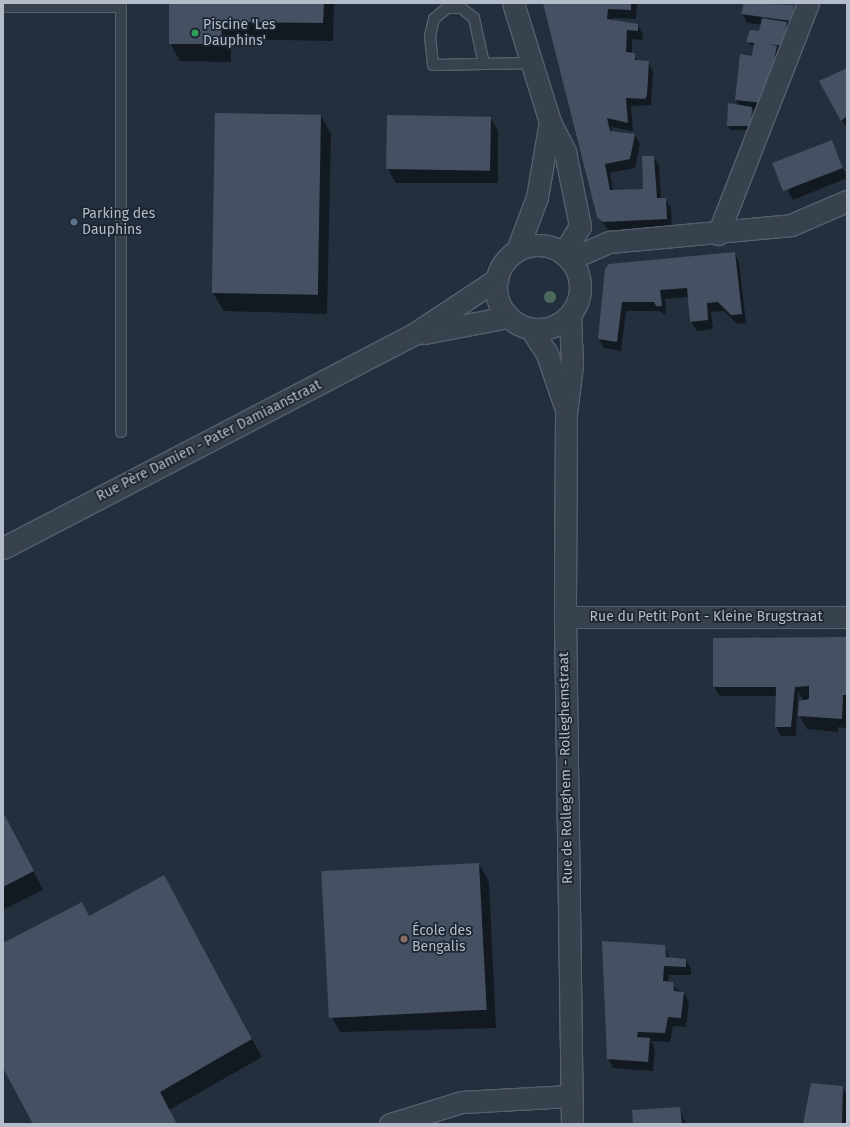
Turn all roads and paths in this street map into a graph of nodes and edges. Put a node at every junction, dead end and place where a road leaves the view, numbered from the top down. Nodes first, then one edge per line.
1 (513, 3) edge
2 (808, 3) edge
3 (3, 7) edge
4 (532, 63) junction
5 (484, 64) junction
6 (550, 122) junction
7 (847, 201) edge
8 (718, 234) junction
9 (517, 250) junction
10 (567, 256) junction
11 (497, 279) junction
12 (570, 316) junction
13 (508, 317) junction
14 (531, 329) junction
15 (414, 334) junction
16 (566, 413) junction
17 (121, 432) dead end
18 (3, 548) edge
19 (565, 617) junction
20 (847, 617) edge
21 (570, 1096) junction
22 (390, 1124) edge
23 (572, 1124) edge

1 - 4 street
2 - 8 street
3 - 17 lane
4 - 5 lane
4 - 6 street
5 - 5 lane
6 - 9 street
6 - 10 street
7 - 8 street
8 - 10 street
9 - 10 street
9 - 11 street
10 - 12 street
11 - 13 street
11 - 15 street, Rue Père Damien - Pater Damiaanstraat
12 - 14 street
12 - 16 street, Rue de Rolleghem - Rolleghemstraat
13 - 14 street
13 - 15 street, Rue Père Damien - Pater Damiaanstraat
14 - 16 street, Rue de Rolleghem - Rolleghemstraat
15 - 18 street, Rue Père Damien - Pater Damiaanstraat
16 - 19 street, Rue de Rolleghem - Rolleghemstraat
19 - 20 street, Rue du Petit Pont - Kleine Brugstraat
19 - 21 street, Rue de Rolleghem - Rolleghemstraat
21 - 22 street
21 - 23 street, Rue de Rolleghem - Rolleghemstraat

